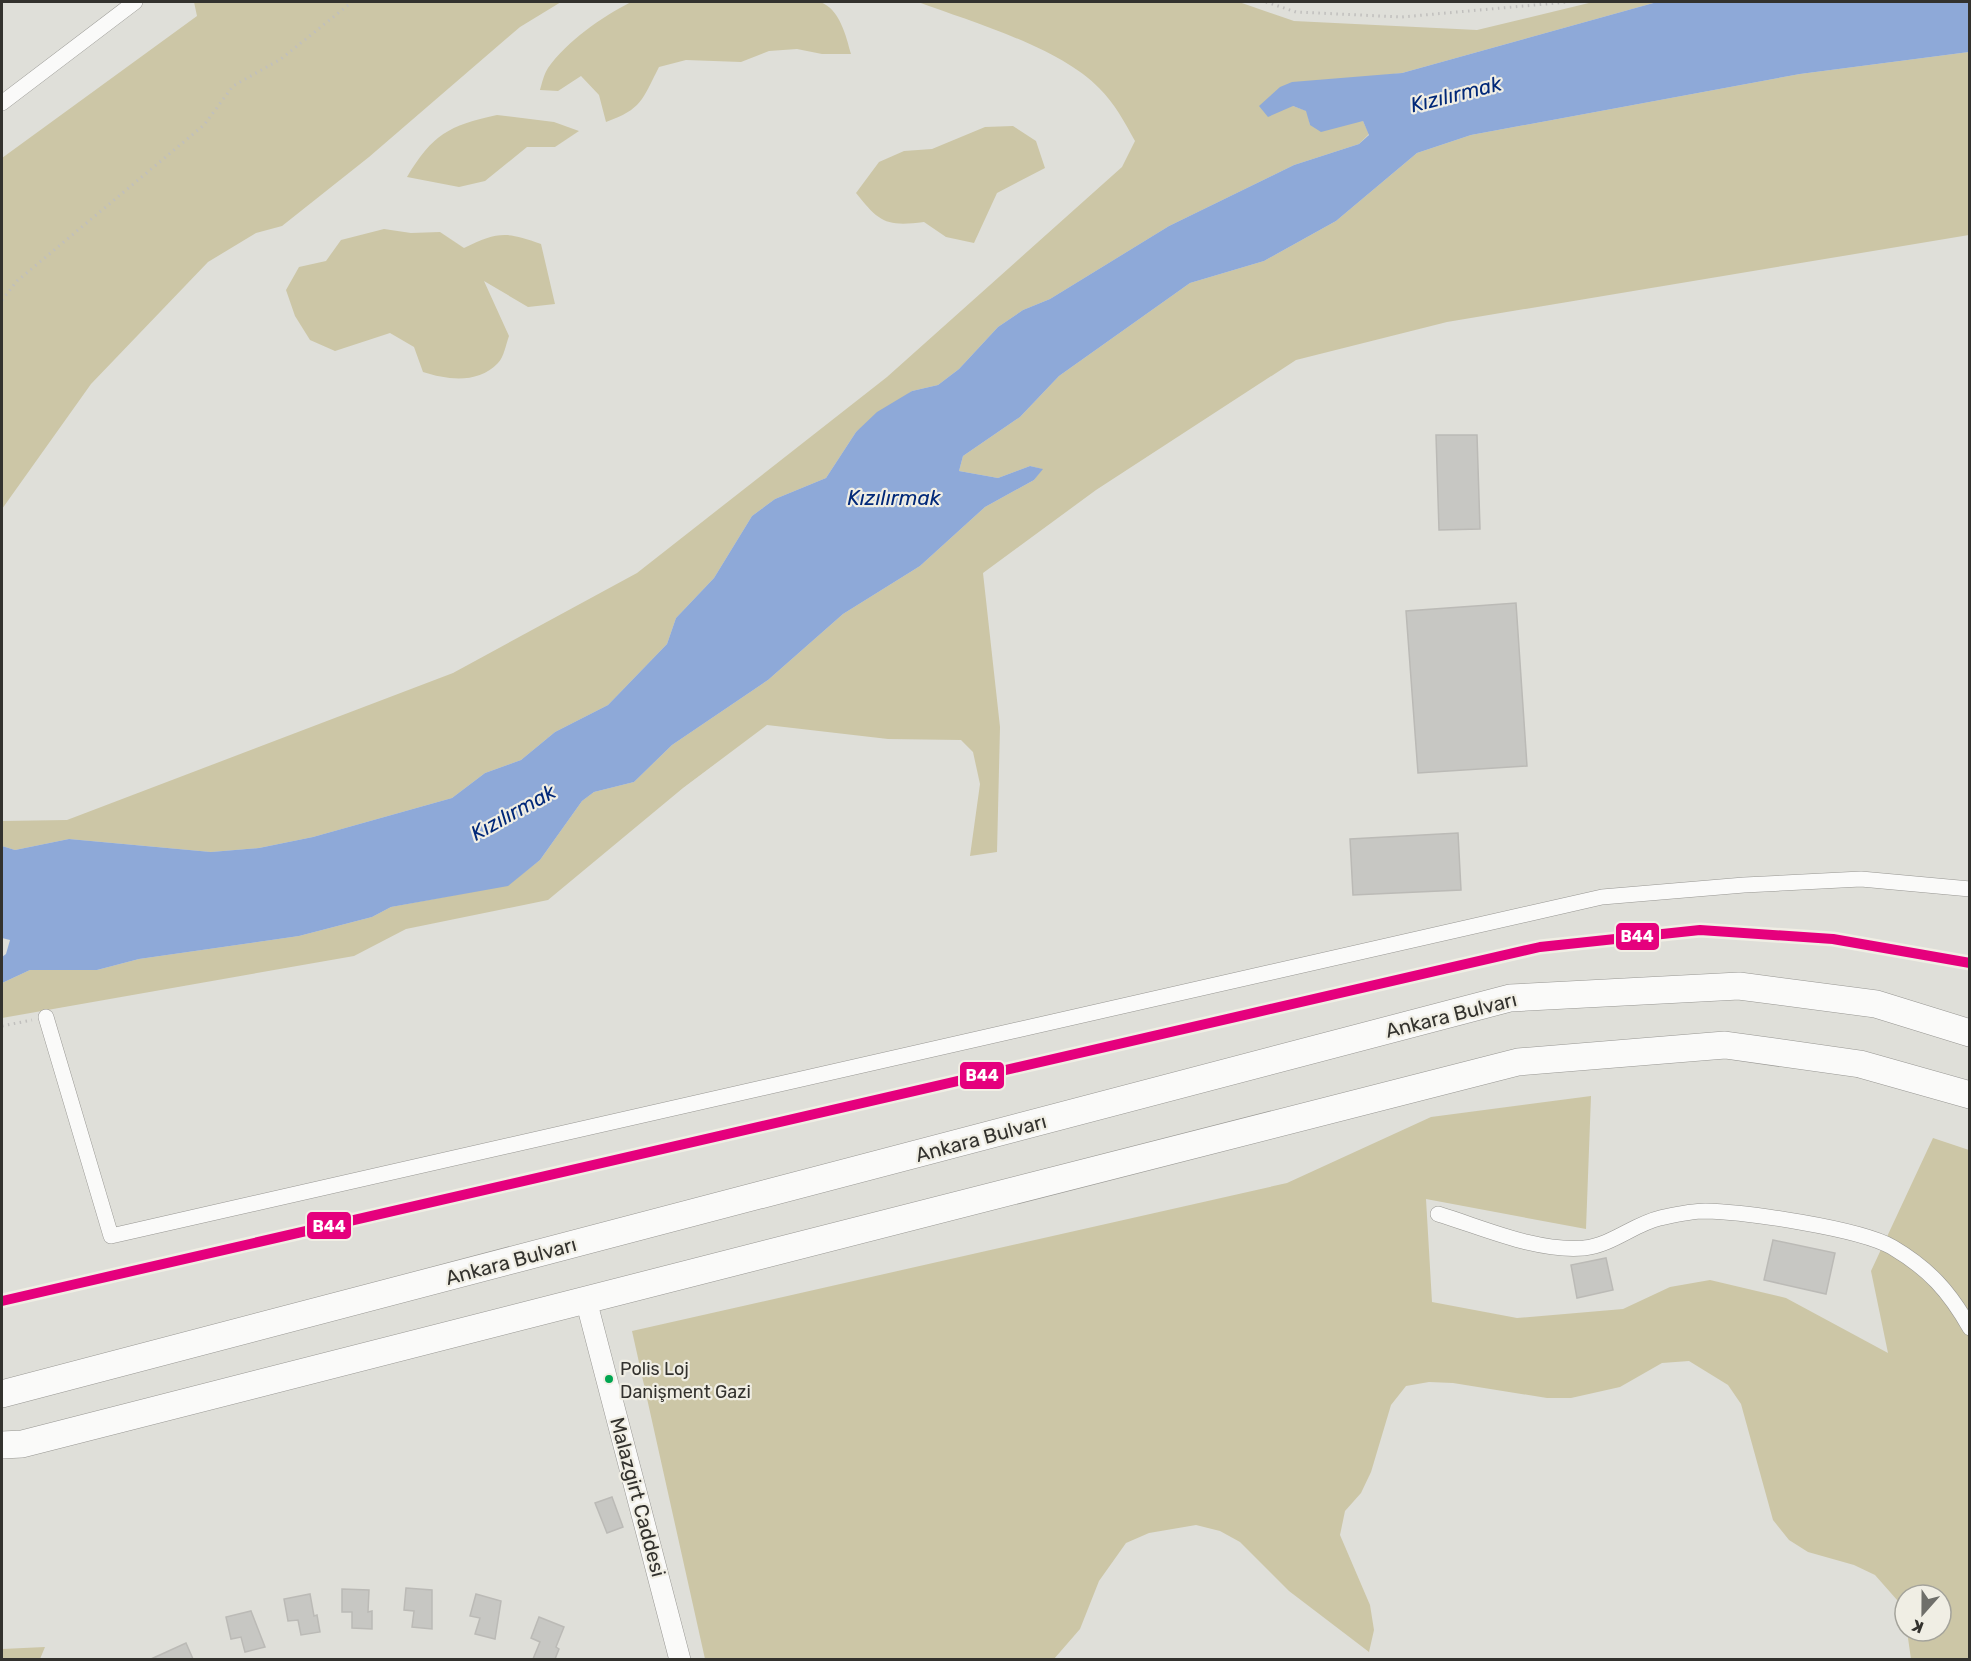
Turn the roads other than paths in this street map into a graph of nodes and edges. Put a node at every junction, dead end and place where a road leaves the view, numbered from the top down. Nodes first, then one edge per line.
1 (135, 2) edge
2 (2, 102) edge
3 (1970, 889) edge
4 (46, 1017) road end
5 (1970, 1033) edge
6 (1970, 1095) edge
7 (1438, 1214) dead end
8 (586, 1300) junction
9 (1970, 1328) edge
10 (2, 1394) edge
11 (2, 1445) edge
12 (680, 1659) edge

1 - 2 street
3 - 4 street
5 - 10 highway, Ankara Bulvarı
6 - 8 highway
7 - 9 street
8 - 11 highway
8 - 12 street, Malazgirt Caddesi

